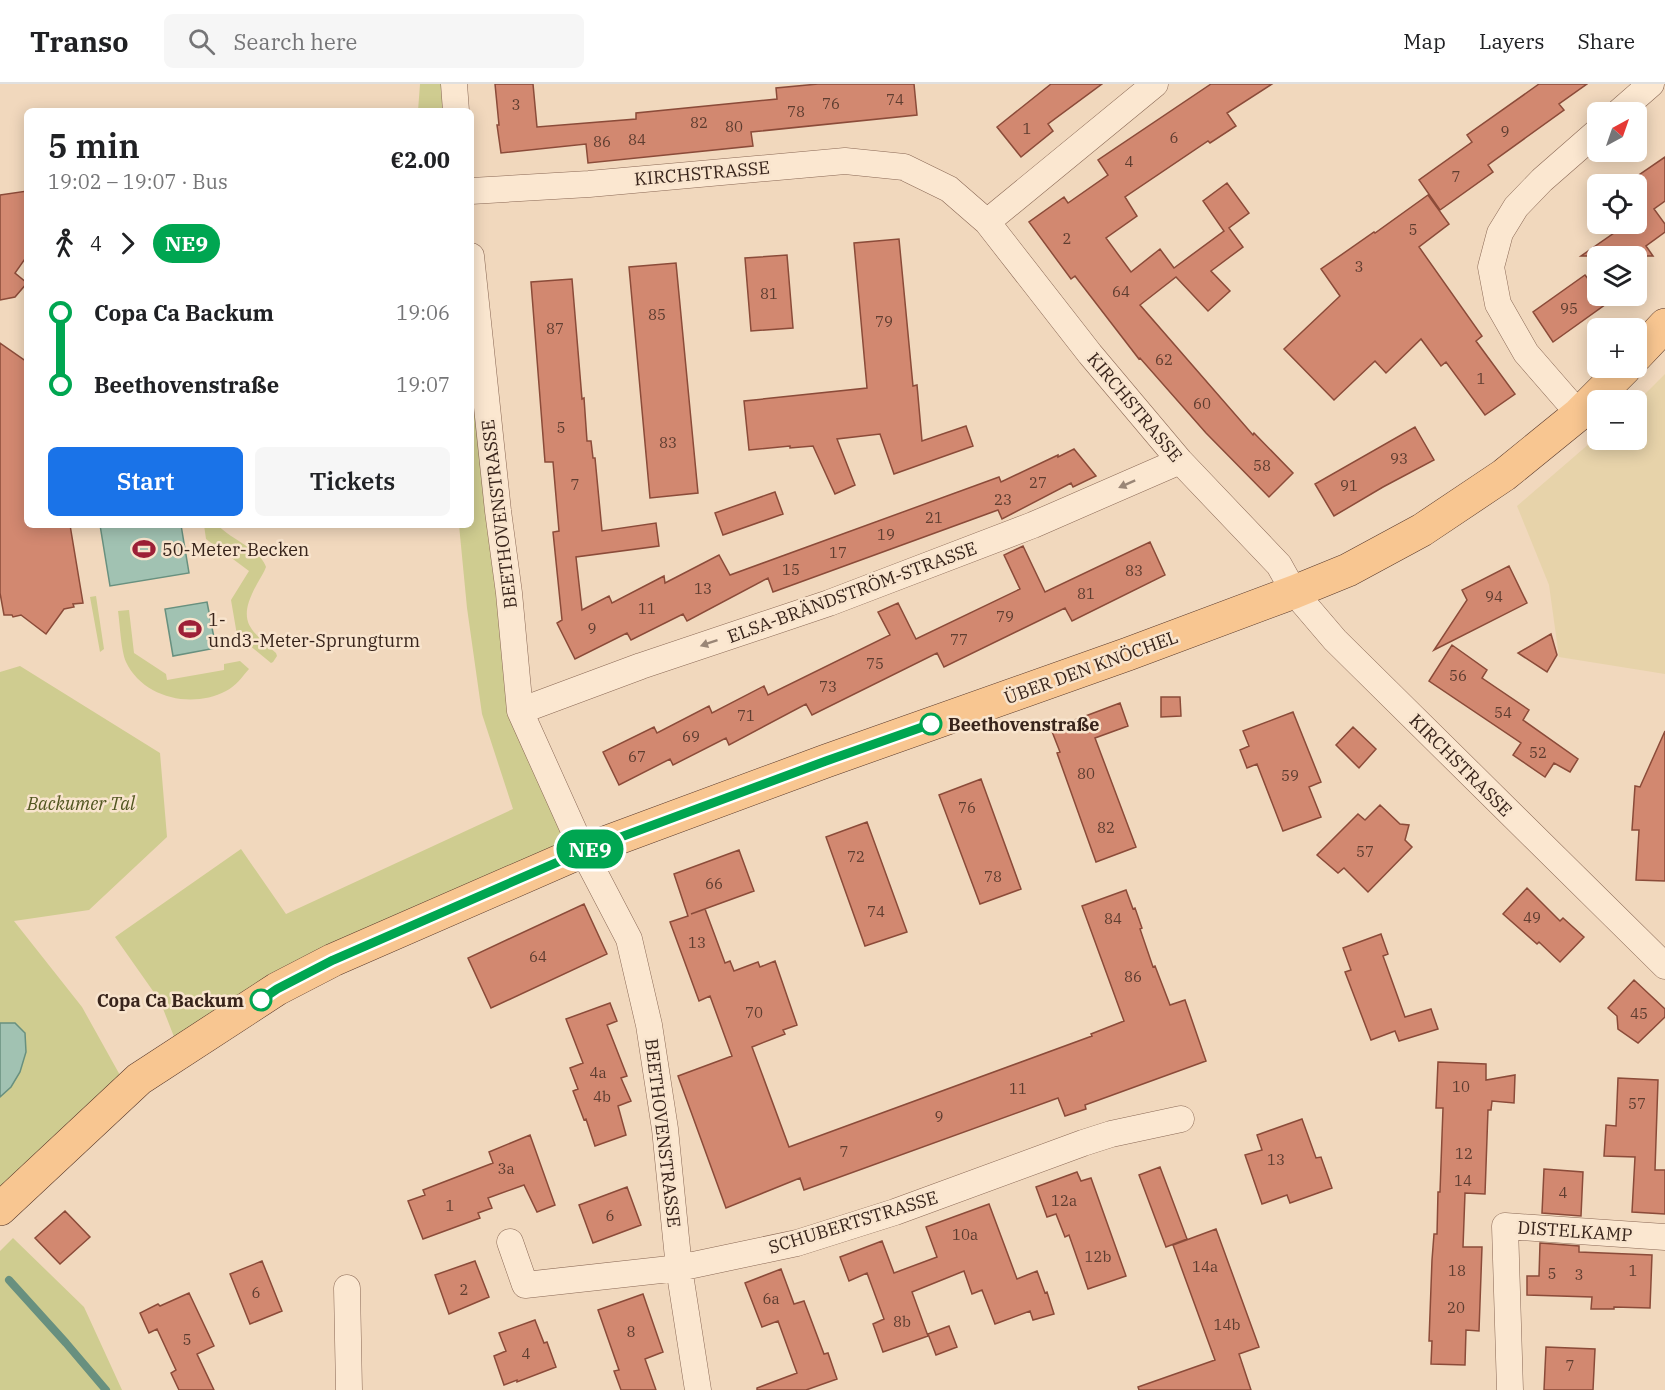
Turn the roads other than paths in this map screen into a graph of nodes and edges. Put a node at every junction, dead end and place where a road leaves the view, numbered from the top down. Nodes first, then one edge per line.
1 (454, 84) edge
2 (1155, 84) edge
3 (1651, 84) edge
4 (1630, 102) edge
5 (456, 108) edge
6 (1587, 141) edge
7 (474, 191) edge
8 (987, 222) junction
9 (474, 284) edge
10 (1665, 325) edge
11 (1647, 344) edge
12 (1615, 378) edge
13 (1579, 414) junction
14 (1180, 461) junction
15 (1294, 592) junction
16 (520, 711) junction
17 (583, 851) junction
18 (1665, 966) edge
19 (1181, 1119) dead end
20 (0, 1209) edge
21 (1665, 1237) edge
22 (510, 1242) dead end
23 (679, 1268) junction
24 (347, 1288) dead end
25 (349, 1390) edge
26 (698, 1390) edge
27 (1510, 1390) edge

1 - 5 street
2 - 8 street
3 - 4 street
6 - 13 street
7 - 8 street, KIRCHSTRASSE
8 - 14 street, KIRCHSTRASSE
9 - 16 street, BEETHOVENSTRASSE
10 - 11 main road
12 - 13 main road, ÜBER DEN KNÖCHEL
13 - 15 main road, ÜBER DEN KNÖCHEL
14 - 15 street, KIRCHSTRASSE
14 -> 16 street, ELSA-BRÄNDSTRÖM-STRASSE
15 - 17 main road, ÜBER DEN KNÖCHEL
15 - 18 street, KIRCHSTRASSE
16 - 17 street, BEETHOVENSTRASSE
17 - 20 main road, ÜBER DEN KNÖCHEL
17 - 23 street, BEETHOVENSTRASSE
19 - 23 street, SCHUBERTSTRASSE
21 - 27 street, DISTELKAMP
22 - 23 street, SCHUBERTSTRASSE
23 - 26 street, BEETHOVENSTRASSE
24 - 25 street

